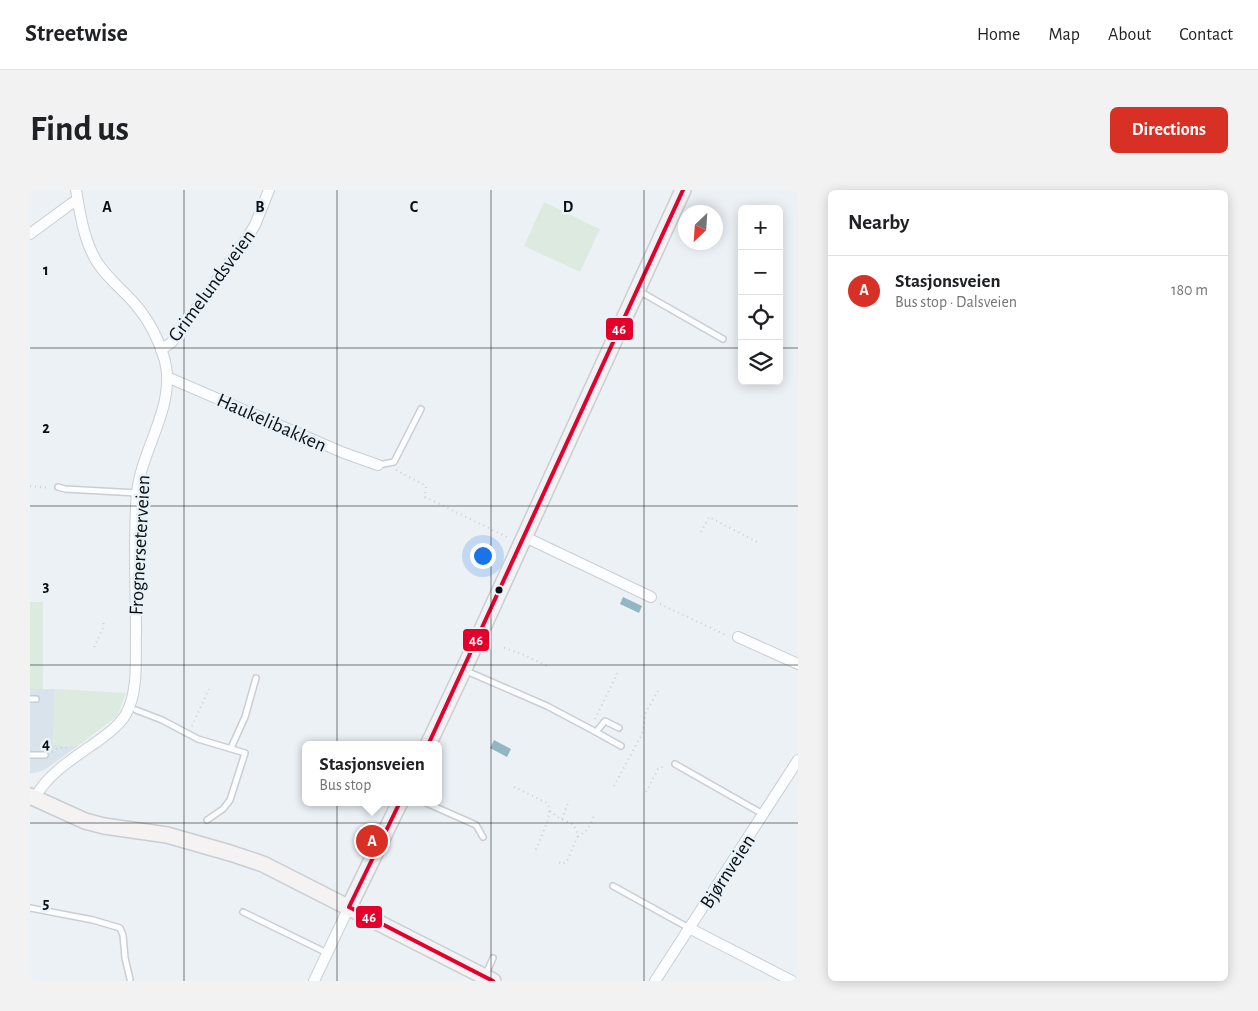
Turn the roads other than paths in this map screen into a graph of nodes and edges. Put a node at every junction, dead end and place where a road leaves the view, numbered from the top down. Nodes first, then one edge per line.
1 (76, 190) edge
2 (269, 190) edge
3 (684, 190) edge
4 (78, 201) junction
5 (30, 234) edge
6 (638, 290) junction
7 (723, 339) dead end
8 (161, 350) junction
9 (167, 377) junction
10 (421, 409) dead end
11 (382, 465) joint
12 (58, 487) road end
13 (137, 493) junction
14 (519, 538) junction
15 (651, 597) road end
16 (738, 637) road end
17 (798, 664) edge
18 (464, 670) junction
19 (256, 678) dead end
20 (30, 699) edge
21 (36, 699) dead end
22 (136, 710) dead end
23 (619, 728) dead end
24 (593, 730) junction
25 (430, 741) edge
26 (621, 746) dead end
27 (231, 748) junction
28 (30, 755) edge
29 (45, 755) road end
30 (798, 760) edge
31 (675, 764) road end
32 (787, 778) junction
33 (798, 781) edge
34 (32, 797) edge
35 (398, 806) edge
36 (433, 806) edge
37 (764, 814) junction
38 (207, 820) dead end
39 (483, 837) dead end
40 (613, 886) dead end
41 (349, 907) junction
42 (30, 908) edge
43 (243, 912) dead end
44 (689, 928) junction
45 (327, 954) junction
46 (493, 958) dead end
47 (489, 979) edge
48 (130, 980) dead end
49 (314, 981) edge
50 (654, 981) edge
51 (792, 981) edge

1 - 4 street, Frognerseterveien
2 - 8 street, Grimelundsveien
3 - 6 street
4 - 5 street
4 - 8 street, Frognerseterveien
6 - 7 lane
6 - 14 street
8 - 9 street, Frognerseterveien
9 - 11 street, Haukelibakken
9 - 13 street, Frognerseterveien
10 - 11 lane
12 - 13 lane
13 - 34 street, Frognerseterveien
14 - 15 street
14 - 18 street
16 - 17 street
18 - 24 lane
18 - 25 street
19 - 27 lane
20 - 21 lane
22 - 27 lane
23 - 24 lane
24 - 26 lane
27 - 38 lane
28 - 29 lane
30 - 32 street, Bjørnveien
31 - 37 lane
32 - 33 street
32 - 37 street, Bjørnveien
34 - 41 street
35 - 41 street
36 - 39 lane
37 - 44 street, Bjørnveien
40 - 44 lane
41 - 45 street
41 - 47 street
42 - 48 lane
43 - 45 lane
44 - 50 street, Bjørnveien
44 - 51 street
45 - 49 street
46 - 47 lane

